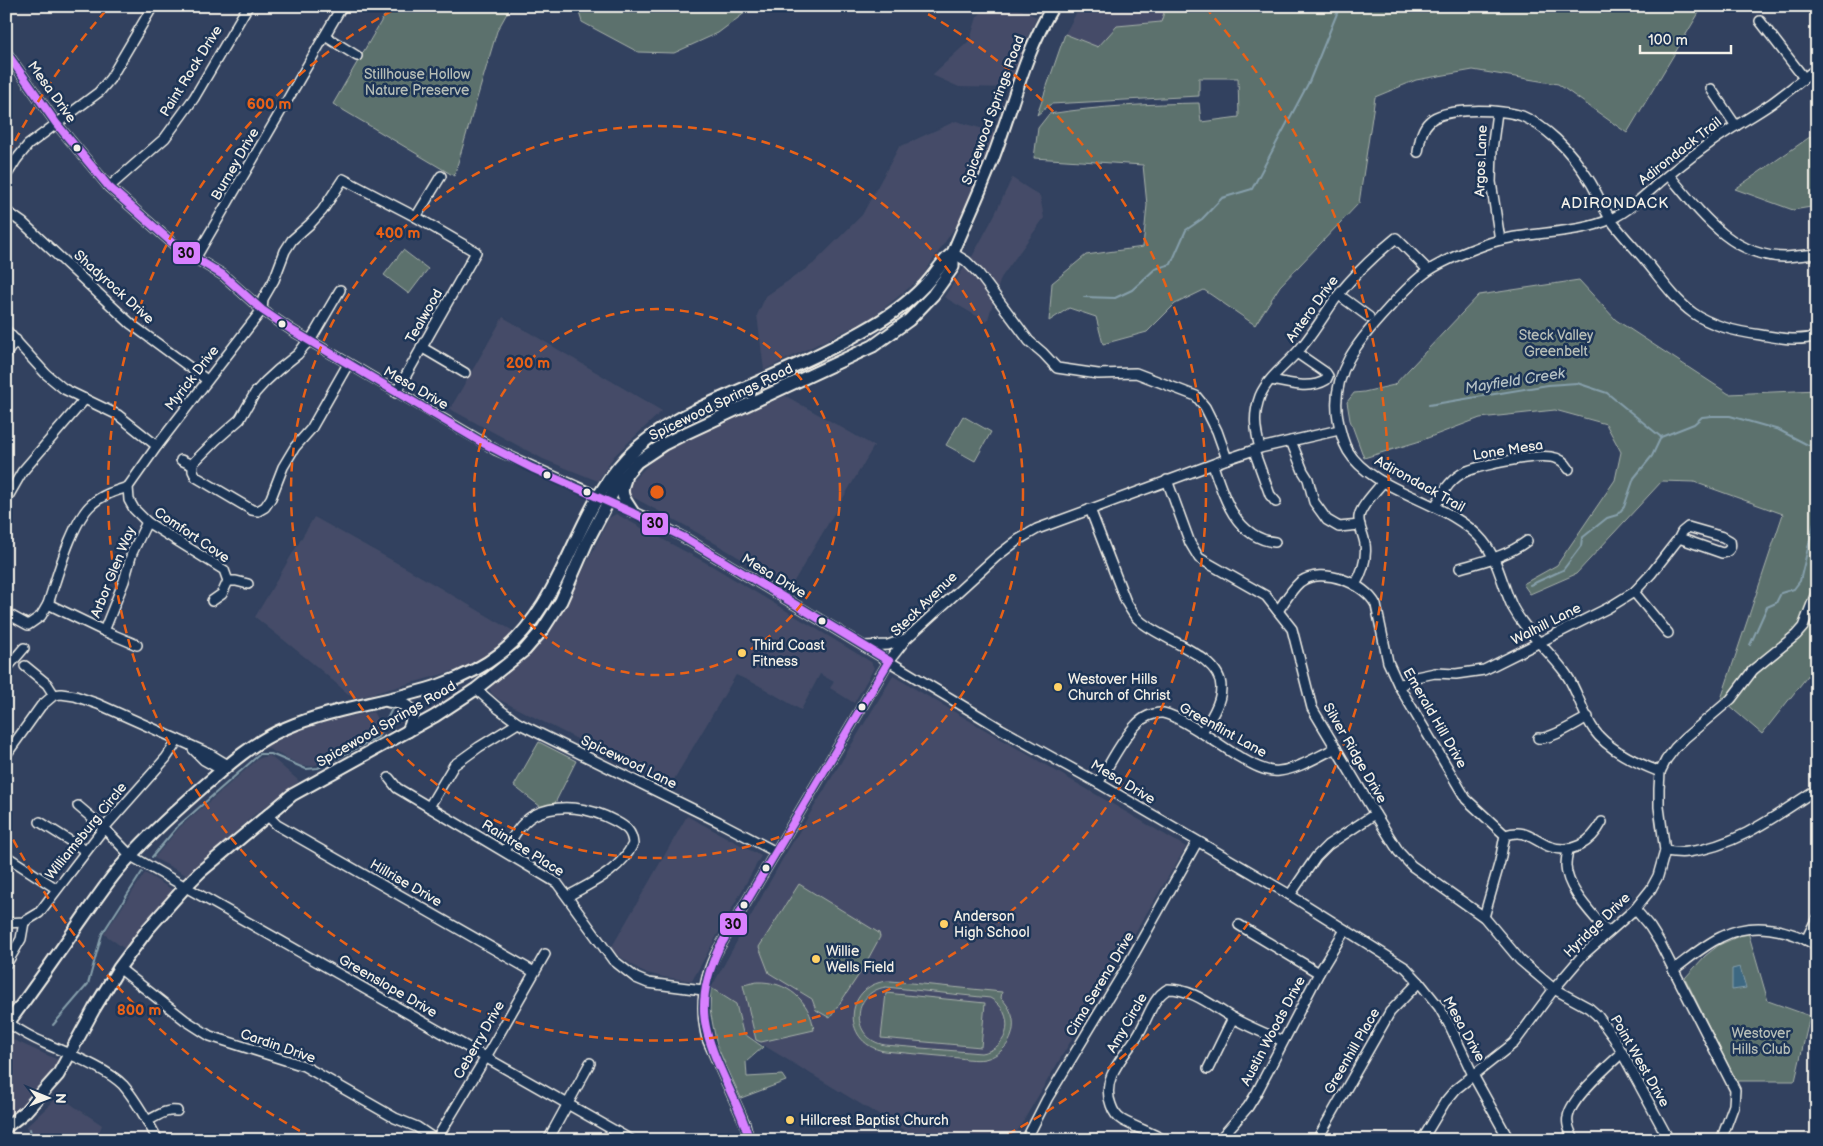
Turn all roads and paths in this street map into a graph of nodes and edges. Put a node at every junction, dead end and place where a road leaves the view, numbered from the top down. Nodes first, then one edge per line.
1 (153, 6) edge
2 (248, 6) edge
3 (342, 6) edge
4 (1053, 6) edge
5 (1760, 21) dead end
6 (325, 36) junction
7 (6, 52) edge
8 (357, 56) dead end
9 (1817, 68) edge
10 (1804, 78) junction
11 (1711, 89) dead end
12 (1497, 112) junction
13 (56, 123) junction
14 (1736, 126) junction
15 (1418, 152) dead end
16 (1669, 175) junction
17 (6, 176) edge
18 (441, 176) dead end
19 (109, 187) junction
20 (6, 211) edge
21 (416, 217) junction
22 (1611, 219) junction
23 (1500, 240) junction
24 (953, 252) junction
25 (1817, 254) edge
26 (196, 257) junction
27 (1428, 270) junction
28 (340, 290) dead end
29 (1339, 295) junction
30 (262, 310) junction
31 (1369, 317) dead end
32 (873, 326) junction
33 (6, 330) edge
34 (1817, 336) edge
35 (16, 340) junction
36 (310, 341) junction
37 (873, 346) junction
38 (422, 347) junction
39 (1297, 353) junction
40 (6, 354) edge
41 (348, 364) junction
42 (465, 373) dead end
43 (207, 380) junction
44 (1271, 380) junction
45 (396, 393) junction
46 (86, 399) junction
47 (714, 402) junction
48 (705, 424) junction
49 (1339, 430) junction
50 (1291, 441) junction
51 (157, 446) junction
52 (1257, 450) junction
53 (1227, 459) junction
54 (181, 460) dead end
55 (192, 465) junction
56 (1213, 465) junction
57 (1569, 469) dead end
58 (627, 473) junction
59 (1167, 480) junction
60 (1383, 482) junction
61 (128, 487) junction
62 (603, 498) junction
63 (6, 500) edge
64 (1276, 502) dead end
65 (1435, 507) junction
66 (1090, 509) junction
67 (632, 512) junction
68 (148, 522) junction
69 (1360, 524) junction
70 (1679, 538) junction
71 (1527, 541) dead end
72 (1275, 542) dead end
73 (1494, 558) junction
74 (1460, 568) dead end
75 (228, 581) junction
76 (248, 584) dead end
77 (1355, 585) junction
78 (1817, 591) edge
79 (1634, 592) junction
80 (212, 601) dead end
81 (48, 604) junction
82 (1278, 611) junction
83 (6, 613) edge
84 (104, 631) junction
85 (1668, 632) dead end
86 (906, 639) junction
87 (515, 640) junction
88 (1540, 643) junction
89 (137, 645) dead end
90 (862, 646) junction
91 (24, 648) dead end
92 (889, 661) junction
93 (25, 666) dead end
94 (6, 669) edge
95 (472, 672) junction
96 (449, 682) junction
97 (1399, 686) junction
98 (476, 689) junction
99 (54, 695) junction
100 (382, 700) junction
101 (1588, 717) junction
102 (518, 723) junction
103 (408, 731) junction
104 (1201, 733) junction
105 (1538, 738) dead end
106 (178, 740) junction
107 (1336, 748) junction
108 (6, 755) edge
109 (225, 767) junction
110 (1660, 772) junction
111 (390, 778) dead end
112 (1098, 783) junction
113 (1817, 789) edge
114 (78, 806) dead end
115 (429, 807) junction
116 (1375, 814) junction
117 (267, 815) junction
118 (40, 822) dead end
119 (1602, 822) dead end
120 (104, 828) junction
121 (1505, 835) junction
122 (1198, 842) junction
123 (1568, 850) junction
124 (86, 851) junction
125 (505, 851) junction
126 (1665, 851) junction
127 (776, 852) junction
128 (6, 856) edge
129 (131, 856) junction
130 (186, 886) junction
131 (57, 889) junction
132 (1290, 895) junction
133 (568, 896) junction
134 (1635, 910) junction
135 (1484, 917) junction
136 (1817, 918) edge
137 (24, 922) junction
138 (6, 923) edge
139 (1239, 925) dead end
140 (1345, 930) junction
141 (1607, 932) junction
142 (1806, 940) junction
143 (1817, 946) edge
144 (545, 954) dead end
145 (7, 963) edge
146 (119, 968) junction
147 (1673, 970) junction
148 (534, 972) junction
149 (1319, 973) junction
150 (1420, 982) junction
151 (1554, 989) junction
152 (703, 990) junction
153 (1233, 1018) junction
154 (7, 1025) edge
155 (1283, 1041) junction
156 (1622, 1053) junction
157 (71, 1054) junction
158 (486, 1057) junction
159 (590, 1063) dead end
160 (1208, 1069) dead end
161 (1473, 1075) junction
162 (568, 1103) junction
163 (177, 1112) dead end
164 (147, 1121) junction
165 (6, 1127) edge
166 (615, 1136) edge
167 (1026, 1139) edge
168 (158, 1140) edge
169 (436, 1140) edge
170 (548, 1140) edge
171 (631, 1140) edge
172 (749, 1140) edge
173 (1164, 1140) edge
174 (1219, 1140) edge
175 (1317, 1140) edge
176 (1422, 1140) edge
177 (1509, 1140) edge
178 (1574, 1140) edge
179 (1668, 1140) edge
180 (1721, 1140) edge

1 - 13 street
2 - 19 street, Paint Rock Drive
3 - 6 street, Burney Drive
4 - 24 main road, Spicewood Springs Road
5 - 10 street
6 - 8 street
6 - 26 street, Burney Drive
7 - 13 street, Mesa Drive
9 - 10 street, Adirondack Trail
10 - 14 street, Adirondack Trail
11 - 14 street
12 - 15 street
12 - 22 street
12 - 23 street, Argos Lane
13 - 17 street
13 - 19 street, Mesa Drive
14 - 16 street, Adirondack Trail
16 - 22 street, Adirondack Trail
16 - 25 street
18 - 21 street
19 - 26 street, Mesa Drive
20 - 43 street, Shadyrock Drive
21 - 30 street, Myrick Drive
21 - 38 street, Tealwood
22 - 23 street, Adirondack Trail
22 - 34 street
23 - 27 street, Adirondack Trail
24 - 32 main road, Spicewood Springs Road
24 - 37 main road, Spicewood Springs Road
24 - 53 street
26 - 30 street, Mesa Drive
27 - 29 street, Antero Drive
27 - 49 street, Adirondack Trail
28 - 36 street
29 - 31 street
29 - 39 street, Antero Drive
30 - 36 street, Mesa Drive
30 - 43 street, Myrick Drive
32 - 37 main road
32 - 47 main road, Spicewood Springs Road
33 - 35 street
35 - 40 street
35 - 46 street
36 - 41 street, Mesa Drive
36 - 55 street
37 - 48 main road, Spicewood Springs Road
38 - 42 street
38 - 45 street, Tealwood
39 - 44 street, Antero Drive
39 - 44 street
41 - 45 street, Mesa Drive
41 - 55 street
43 - 51 street, Myrick Drive
44 - 52 street, Antero Drive
45 - 62 street, Mesa Drive
46 - 51 street
46 - 63 street
47 - 48 main road
47 - 62 main road, Spicewood Springs Road
48 - 58 main road, Spicewood Springs Road
49 - 50 street, Steck Avenue
49 - 60 street, Adirondack Trail
50 - 52 street, Steck Avenue
50 - 69 street
51 - 61 street, Myrick Drive
52 - 53 street, Steck Avenue
52 - 64 street, Antero Drive
53 - 56 street, Steck Avenue
54 - 55 street
56 - 59 street, Steck Avenue
56 - 72 street
57 - 65 street, Lone Mesa
58 - 62 main road, Spicewood Springs Road
58 - 67 main road
59 - 66 street, Steck Avenue
59 - 82 street, Silver Ridge Drive
60 - 65 street, Adirondack Trail
60 - 69 street
61 - 68 street, Comfort Cove
61 - 81 street
62 - 67 street, Mesa Drive
62 - 87 main road, Spicewood Springs Road
62 - 98 main road, Spicewood Springs Road
65 - 73 street, Adirondack Trail
66 - 86 street, Steck Avenue
66 - 104 street
67 - 90 street, Mesa Drive
68 - 75 street, Comfort Cove
68 - 84 street, Arbor Glen Way
69 - 77 street
70 - 70 street, Walhill Lane
70 - 79 street, Walhill Lane
71 - 73 street
73 - 74 street
73 - 88 street, Adirondack Trail
75 - 76 street
75 - 80 street, Comfort Cove
77 - 82 street, Emerald Hill Drive
77 - 97 street, Emerald Hill Drive
78 - 110 street, Hyridge Drive
79 - 85 street
79 - 88 street, Walhill Lane
81 - 83 street
81 - 84 street
82 - 107 street, Silver Ridge Drive
84 - 89 street
86 - 90 street
86 - 92 street, Steck Avenue
87 - 95 main road, Spicewood Springs Road
87 - 98 main road
88 - 97 street, Walhill Lane
88 - 101 street, Adirondack Trail
90 - 92 street, Mesa Drive
91 - 94 street
92 - 112 street, Mesa Drive
92 - 127 street, Steck Avenue
93 - 99 street
95 - 96 main road, Spicewood Springs Road
95 - 98 main road
96 - 98 main road
96 - 100 main road, Spicewood Springs Road
97 - 121 street, Emerald Hill Drive
98 - 102 street, Spicewood Lane
98 - 103 main road, Spicewood Springs Road
99 - 106 street
99 - 108 street
100 - 103 main road
100 - 109 main road, Spicewood Springs Road
101 - 105 street
101 - 110 street, Adirondack Trail
102 - 115 street
102 - 127 street, Spicewood Lane
103 - 117 main road, Spicewood Springs Road
104 - 107 street, Greenflint Lane
104 - 112 street, Greenflint Lane
106 - 109 street
106 - 120 street, Williamsburg Circle
107 - 116 street, Silver Ridge Drive
109 - 129 main road, Spicewood Springs Road
110 - 126 street, Hyridge Drive
111 - 115 street, Raintree Place
112 - 122 street, Mesa Drive
113 - 126 street
114 - 120 street, Greenslope Drive
115 - 125 street, Raintree Place
116 - 132 street
116 - 135 street, Silver Ridge Drive
117 - 130 main road, Spicewood Springs Road
117 - 148 street, Hillrise Drive
118 - 124 street
119 - 123 street
120 - 124 street, Williamsburg Circle
120 - 129 street, Greenslope Drive
121 - 123 street
121 - 135 street
122 - 132 street, Mesa Drive
122 - 167 street, Cima Serena Drive
123 - 141 street
124 - 131 street, Williamsburg Circle
125 - 133 street, Raintree Place
125 - 133 street
126 - 134 street, Hyridge Drive
127 - 152 street, Steck Avenue
128 - 131 street
129 - 130 street, Greenslope Drive
129 - 154 main road, Spicewood Springs Road
130 - 146 main road, Spicewood Springs Road
130 - 158 street, Greenslope Drive
131 - 137 street, Williamsburg Circle
132 - 140 street, Mesa Drive
133 - 152 street, Raintree Place
134 - 141 street, Hyridge Drive
134 - 147 street
135 - 151 street, Silver Ridge Drive
136 - 142 street
137 - 138 street
137 - 145 street
139 - 149 street
140 - 149 street, Austin Woods Drive
140 - 150 street, Mesa Drive
141 - 151 street, Hyridge Drive
142 - 143 street
142 - 147 street
144 - 148 street, Ceberry Drive
146 - 157 main road, Spicewood Springs Road
146 - 169 street, Cardin Drive
147 - 180 street
148 - 158 street, Ceberry Drive
149 - 155 street, Austin Woods Drive
150 - 161 street, Mesa Drive
150 - 175 street, Greenhill Place
151 - 156 street, Point West Drive
151 - 161 street, Hyridge Drive
152 - 172 street, Steck Avenue
153 - 155 street, Amy Circle
153 - 160 street
153 - 173 street, Amy Circle
154 - 157 street
155 - 174 street, Austin Woods Drive
156 - 178 street
156 - 179 street, Point West Drive
157 - 164 street
157 - 165 main road, Spicewood Springs Road
158 - 162 street, Greenslope Drive
158 - 169 street, Ceberry Drive
159 - 162 street
161 - 176 street, Hyridge Drive
161 - 177 street, Mesa Drive
162 - 166 street, Greenslope Drive
162 - 170 street
163 - 164 street
164 - 168 street
166 - 171 street, Greenslope Drive

